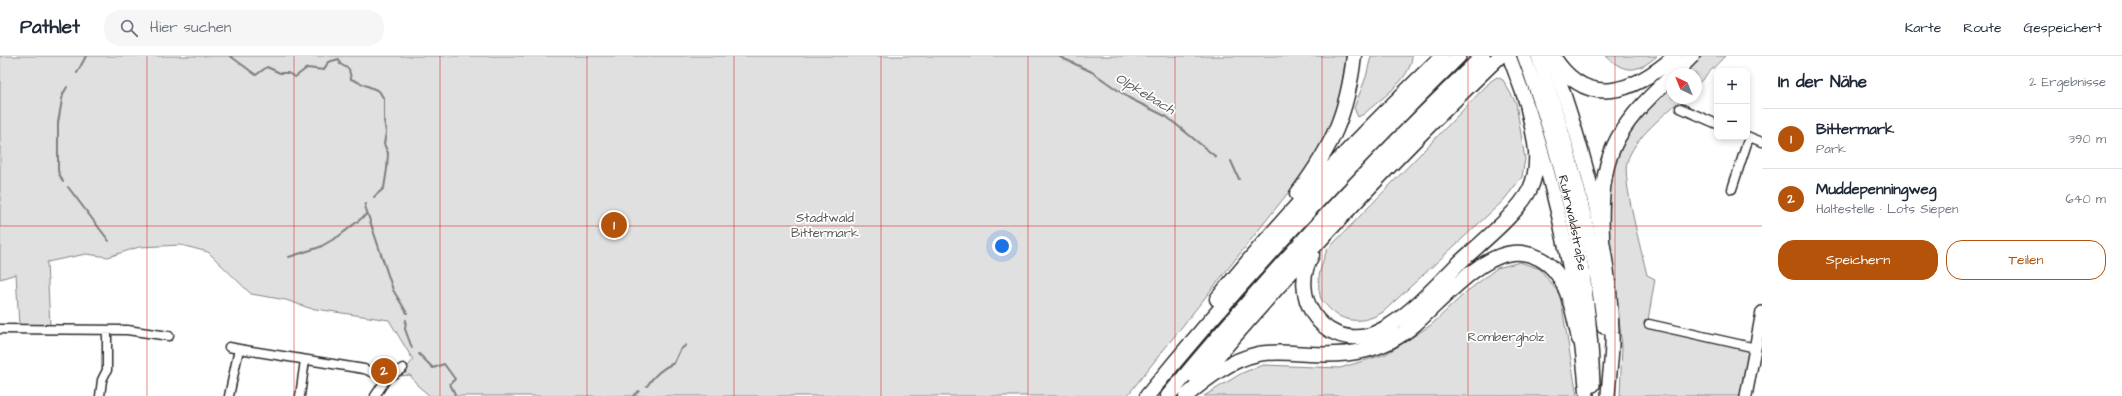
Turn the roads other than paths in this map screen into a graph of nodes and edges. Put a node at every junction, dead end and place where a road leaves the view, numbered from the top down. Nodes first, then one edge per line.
1 (1354, 56) edge
2 (1442, 56) edge
3 (1459, 56) edge
4 (1483, 56) edge
5 (1500, 56) edge
6 (1510, 56) edge
7 (1552, 56) edge
8 (1675, 56) edge
9 (1692, 56) edge
10 (1529, 57) edge
11 (1680, 68) edge
12 (1666, 82) edge
13 (1680, 108) dead end
14 (1528, 109) junction
15 (1714, 123) edge
16 (1750, 137) edge
17 (1747, 140) edge
18 (1762, 142) edge
19 (1732, 189) dead end
20 (1326, 233) junction
21 (1602, 238) junction
22 (1263, 242) junction
23 (1762, 312) edge
24 (1649, 324) dead end
25 (0, 329) edge
26 (107, 330) junction
27 (169, 336) dead end
28 (1579, 339) junction
29 (229, 347) dead end
30 (1756, 348) junction
31 (239, 349) junction
32 (1178, 358) junction
33 (305, 360) junction
34 (403, 368) dead end
35 (387, 378) junction
36 (1608, 394) edge
37 (100, 396) edge
38 (229, 396) edge
39 (300, 396) edge
40 (374, 396) edge
41 (1148, 396) edge
42 (1168, 396) edge
43 (1184, 396) edge
44 (1587, 396) edge
45 (1594, 396) edge
46 (1746, 396) edge

1 - 22 highway
2 - 22 highway
3 - 32 highway
4 - 42 highway
5 - 20 highway
6 - 14 highway
7 - 8 highway
7 - 21 highway
9 - 11 highway
10 - 36 highway
10 - 45 highway, Ruhrwaldstraße
12 - 21 highway
13 - 15 street
14 - 20 highway
14 - 28 highway
16 - 18 street
17 - 19 street
20 - 43 highway
21 - 36 highway
22 - 32 highway
23 - 30 main road
24 - 30 street
25 - 26 street
26 - 27 street
26 - 37 street
28 - 43 highway
28 - 44 highway
29 - 31 street
30 - 46 main road
31 - 33 street
31 - 38 street
32 - 41 highway
33 - 35 street
33 - 39 street
34 - 35 street
35 - 40 street

